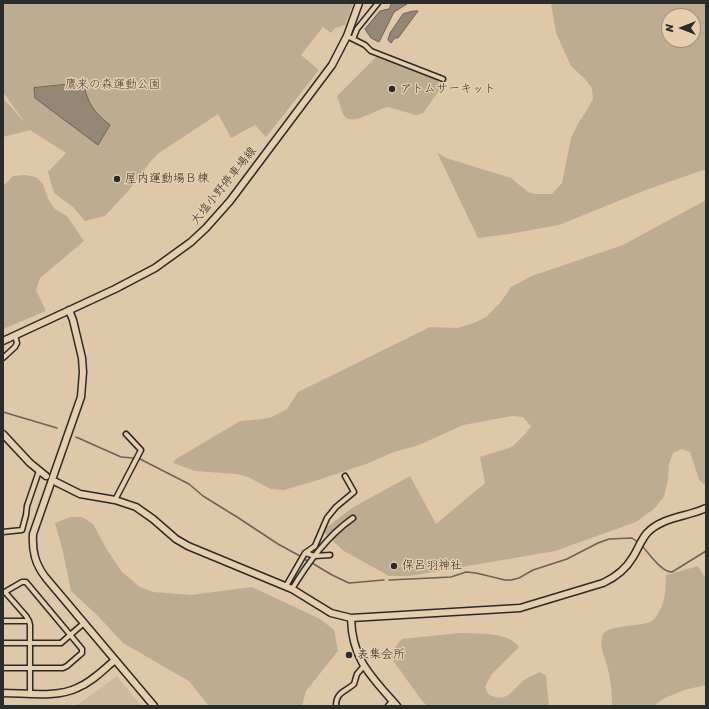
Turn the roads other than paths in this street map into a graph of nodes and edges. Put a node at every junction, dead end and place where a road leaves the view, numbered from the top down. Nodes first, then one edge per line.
1 (359, 3) edge
2 (378, 3) edge
3 (347, 36) junction
4 (353, 39) junction
5 (443, 79) dead end
6 (69, 310) junction
7 (15, 335) junction
8 (3, 340) edge
9 (3, 358) edge
10 (3, 434) edge
11 (126, 434) dead end
12 (39, 471) junction
13 (46, 476) dead end
14 (346, 476) dead end
15 (56, 482) dead end
16 (115, 500) junction
17 (706, 508) edge
18 (352, 518) dead end
19 (3, 532) edge
20 (305, 553) junction
21 (330, 555) dead end
22 (315, 556) junction
23 (286, 586) junction
24 (292, 589) junction
25 (4, 593) edge
26 (351, 618) junction
27 (3, 621) edge
28 (29, 621) junction
29 (84, 623) junction
30 (70, 635) junction
31 (3, 643) edge
32 (30, 643) junction
33 (114, 660) junction
34 (363, 667) junction
35 (3, 668) edge
36 (30, 668) junction
37 (3, 693) edge
38 (30, 693) junction
39 (392, 704) edge
40 (154, 706) edge
41 (336, 706) edge

1 - 3 street, 大塩小野停車場線
2 - 4 street
3 - 4 street
3 - 6 street, 大塩小野停車場線
4 - 5 street
6 - 7 street, 大塩小野停車場線
6 - 29 street
7 - 8 street, 大塩小野停車場線
7 - 9 street
10 - 12 street
11 - 16 street
12 - 13 street
12 - 19 street
14 - 20 street
15 - 16 street
16 - 23 street
17 - 26 street
18 - 22 street
20 - 22 street
20 - 23 street
21 - 22 street
22 - 24 street
23 - 24 street
24 - 26 street
25 - 28 street
25 - 30 street
26 - 34 street
27 - 28 street
28 - 32 street
29 - 30 street
29 - 33 street
30 - 32 street
30 - 36 street
31 - 32 street
32 - 36 street
33 - 38 street
33 - 40 street
34 - 39 street
34 - 41 street
35 - 36 street
36 - 38 street
37 - 38 street

